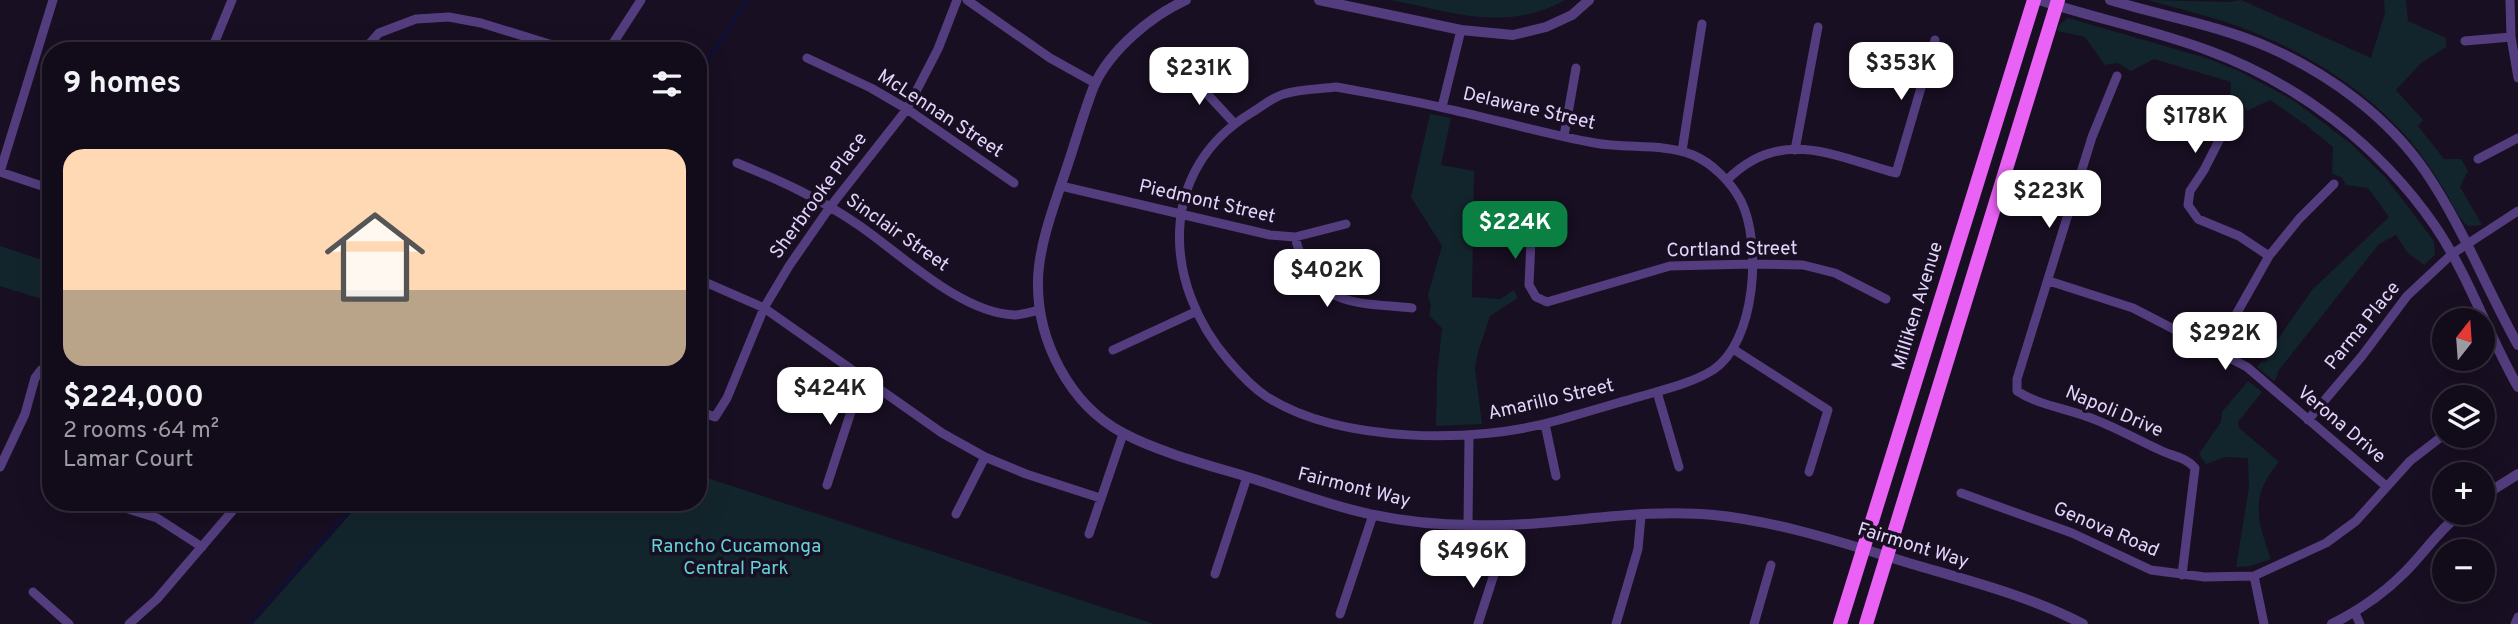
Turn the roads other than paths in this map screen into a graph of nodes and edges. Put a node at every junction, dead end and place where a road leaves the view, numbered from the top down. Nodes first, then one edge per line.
1 (52, 0) edge
2 (232, 0) edge
3 (641, 0) edge
4 (957, 0) edge
5 (967, 0) edge
6 (1186, 0) edge
7 (1319, 0) edge
8 (1589, 0) edge
9 (2034, 0) edge
10 (2039, 0) edge
11 (2110, 0) edge
12 (2510, 0) edge
13 (2057, 3) edge
14 (1702, 24) dead end
15 (1818, 27) dead end
16 (1461, 30) junction
17 (2511, 37) junction
18 (1936, 40) dead end
19 (2465, 41) dead end
20 (215, 42) edge
21 (371, 42) edge
22 (543, 42) edge
23 (614, 42) edge
24 (807, 58) dead end
25 (1576, 68) dead end
26 (1186, 71) dead end
27 (2117, 76) dead end
28 (2518, 78) edge
29 (1096, 83) junction
30 (1443, 107) junction
31 (907, 109) junction
32 (2232, 113) dead end
33 (1234, 123) junction
34 (1564, 136) junction
35 (2518, 138) edge
36 (1795, 150) junction
37 (1682, 151) junction
38 (2478, 159) dead end
39 (737, 163) dead end
40 (0, 172) edge
41 (1727, 180) junction
42 (1014, 183) dead end
43 (2334, 184) dead end
44 (42, 186) edge
45 (1061, 186) junction
46 (830, 207) junction
47 (2518, 211) edge
48 (1181, 215) junction
49 (1532, 217) dead end
50 (1346, 224) dead end
51 (1294, 237) junction
52 (2467, 244) junction
53 (2452, 254) junction
54 (2269, 256) junction
55 (1751, 264) junction
56 (2049, 281) junction
57 (707, 283) edge
58 (1886, 299) dead end
59 (764, 308) junction
60 (1412, 308) dead end
61 (1040, 310) junction
62 (1195, 312) junction
63 (2518, 345) edge
64 (1733, 349) junction
65 (1113, 350) dead end
66 (2216, 350) junction
67 (42, 372) edge
68 (862, 378) junction
69 (2518, 387) edge
70 (1657, 392) junction
71 (707, 414) edge
72 (2308, 420) junction
73 (1545, 424) junction
74 (1124, 434) junction
75 (1469, 437) junction
76 (2432, 444) edge
77 (985, 457) junction
78 (0, 465) edge
79 (1679, 467) dead end
80 (1809, 472) dead end
81 (2518, 474) edge
82 (1556, 476) dead end
83 (1247, 477) junction
84 (827, 485) dead end
85 (2386, 486) junction
86 (2495, 488) edge
87 (1961, 493) dead end
88 (1100, 498) junction
89 (135, 511) edge
90 (232, 511) edge
91 (956, 514) dead end
92 (1373, 515) junction
93 (1641, 516) junction
94 (1468, 525) junction
95 (2446, 525) edge
96 (1089, 534) dead end
97 (202, 547) junction
98 (1863, 549) junction
99 (1887, 556) junction
100 (1497, 565) dead end
101 (1771, 565) dead end
102 (1215, 574) dead end
103 (2182, 576) junction
104 (2254, 576) junction
105 (33, 592) dead end
106 (2355, 613) junction
107 (1340, 614) dead end
108 (2518, 617) edge
109 (69, 624) edge
110 (129, 624) edge
111 (1478, 624) edge
112 (1616, 624) edge
113 (1754, 624) edge
114 (1840, 624) edge
115 (1866, 624) edge
116 (2083, 624) edge
117 (2264, 624) edge
118 (2332, 624) edge
119 (2360, 624) edge
120 (2515, 624) edge

1 - 40 street
2 - 20 street
3 - 23 street
4 - 31 street, Sherbrooke Place
5 - 29 street
6 - 29 street, Fairmont Way
7 - 16 street
8 - 16 street
9 - 98 main road, Milliken Avenue
10 - 13 street
11 - 52 street
12 - 17 street
13 - 53 street
13 - 99 main road
14 - 37 street
15 - 36 street
16 - 30 street
17 - 19 street
17 - 28 street
18 - 36 street
21 - 22 street
24 - 31 street, McLennan Street
25 - 34 street
26 - 33 street
27 - 56 street
29 - 45 street, Fairmont Way
30 - 33 street, Delaware Street
30 - 34 street, Delaware Street
31 - 42 street, McLennan Street
31 - 46 street, Sherbrooke Place
32 - 54 street
33 - 48 street, Delaware Street
34 - 37 street, Delaware Street
35 - 38 street
36 - 41 street
37 - 41 street, Delaware Street
39 - 46 street, Sinclair Street
40 - 44 street
41 - 55 street, Delaware Street
43 - 54 street
45 - 48 street, Piedmont Street
45 - 61 street, Fairmont Way
46 - 59 street, Sherbrooke Place
46 - 61 street, Sinclair Street
47 - 52 street, Parma Place
48 - 51 street, Piedmont Street
48 - 62 street, Amarillo Street
49 - 55 street, Cortland Street
50 - 51 street, Piedmont Street
51 - 60 street
52 - 53 street, Parma Place
52 - 63 street
53 - 69 street
53 - 72 street, Parma Place
54 - 66 street
55 - 58 street, Cortland Street
55 - 64 street, Amarillo Street
56 - 66 street, Verona Drive
56 - 103 street, Napoli Drive
57 - 59 street
59 - 68 street
59 - 71 street, Sherbrooke Place
61 - 74 street, Fairmont Way
62 - 65 street
62 - 75 street, Amarillo Street
64 - 70 street, Amarillo Street
64 - 80 street
66 - 72 street, Verona Drive
67 - 78 street
68 - 77 street
68 - 84 street
70 - 73 street, Amarillo Street
70 - 79 street
72 - 85 street, Verona Drive
73 - 75 street, Amarillo Street
73 - 82 street
74 - 83 street, Fairmont Way
74 - 88 street
75 - 94 street
76 - 85 street, Genova Road
77 - 88 street
77 - 91 street
81 - 86 street
83 - 92 street, Fairmont Way
83 - 102 street
85 - 104 street, Genova Road
87 - 103 street, Genova Road
88 - 96 street
89 - 97 street
90 - 97 street
92 - 94 street, Fairmont Way
92 - 107 street
93 - 94 street, Fairmont Way
93 - 98 street, Fairmont Way
93 - 112 street
95 - 106 street
97 - 110 street
98 - 99 street, Fairmont Way
98 - 114 main road, Milliken Avenue
99 - 115 main road
99 - 116 street, Fairmont Way
100 - 111 street
101 - 113 street
103 - 104 street, Genova Road
104 - 117 street
105 - 109 street
106 - 118 street
106 - 119 street
108 - 120 street

